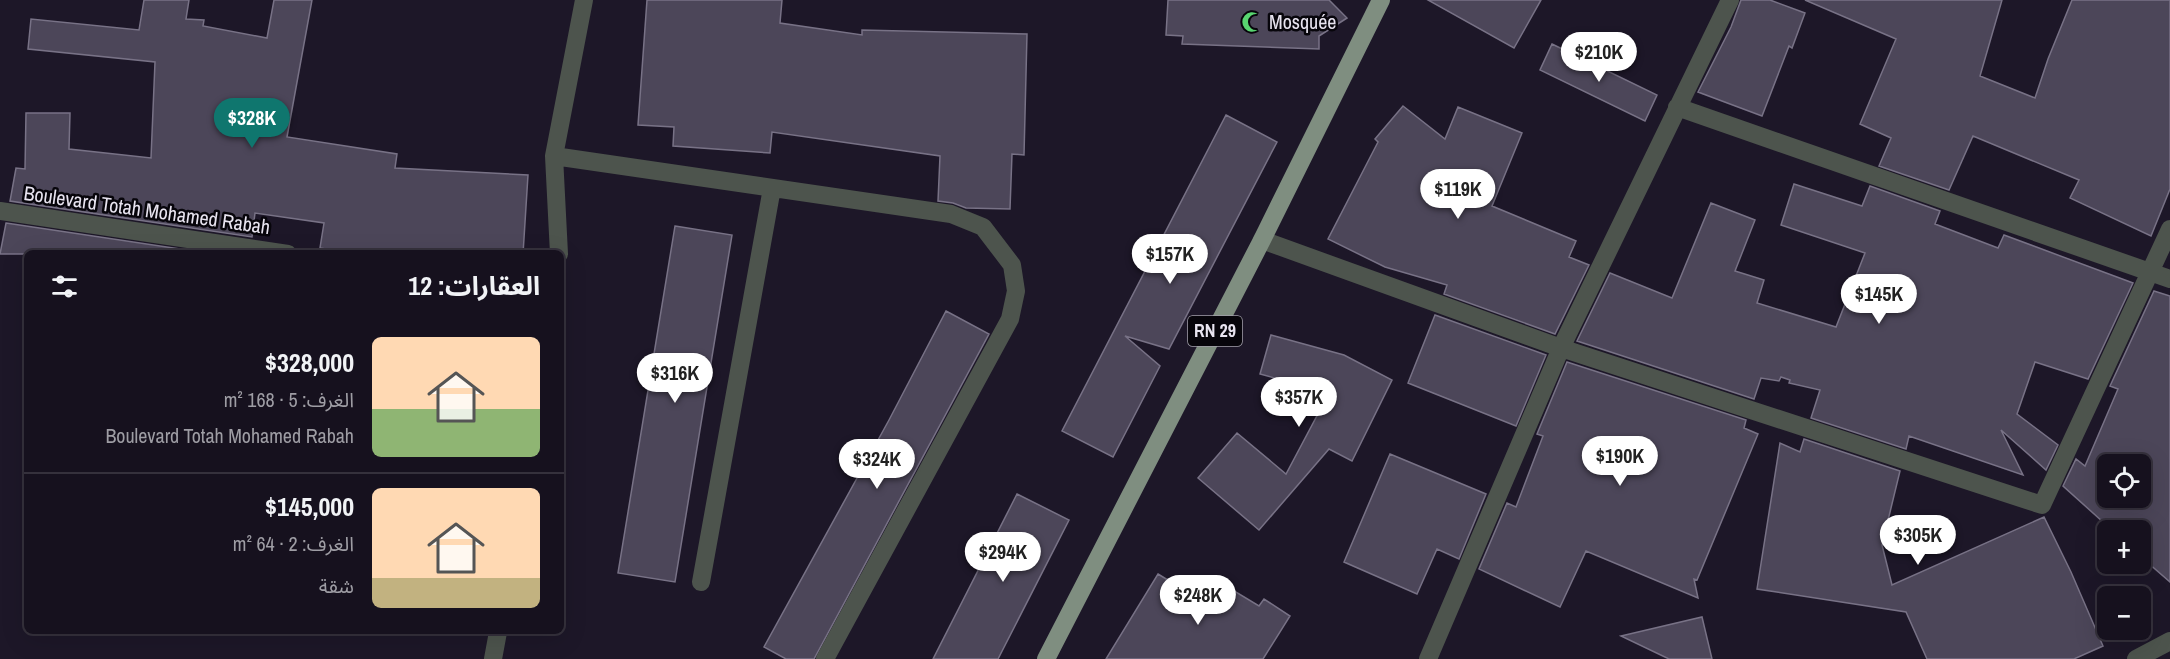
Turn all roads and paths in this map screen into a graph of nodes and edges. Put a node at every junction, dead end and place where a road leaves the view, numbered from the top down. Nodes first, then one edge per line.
1 (584, 0) edge
2 (1381, 0) edge
3 (1730, 0) edge
4 (1677, 108) junction
5 (554, 156) junction
6 (772, 188) junction
7 (0, 211) edge
8 (2170, 229) edge
9 (1262, 240) junction
10 (261, 250) edge
11 (559, 250) edge
12 (2150, 273) junction
13 (2170, 279) edge
14 (1561, 348) junction
15 (701, 582) dead end
16 (498, 634) edge
17 (2170, 641) edge
18 (493, 659) edge
19 (825, 659) edge
20 (1046, 659) edge
21 (1428, 659) edge
22 (2136, 659) edge

1 - 5 street
2 - 9 main road, RN 29
3 - 4 street
4 - 12 street
4 - 14 street
5 - 6 street
5 - 11 street
6 - 15 street
6 - 19 street
7 - 10 street, Boulevard Totah Mohamed Rabah
8 - 12 street
9 - 14 street
9 - 20 main road, RN 29
12 - 13 street
12 - 14 street
14 - 21 street
16 - 18 street
17 - 22 street

